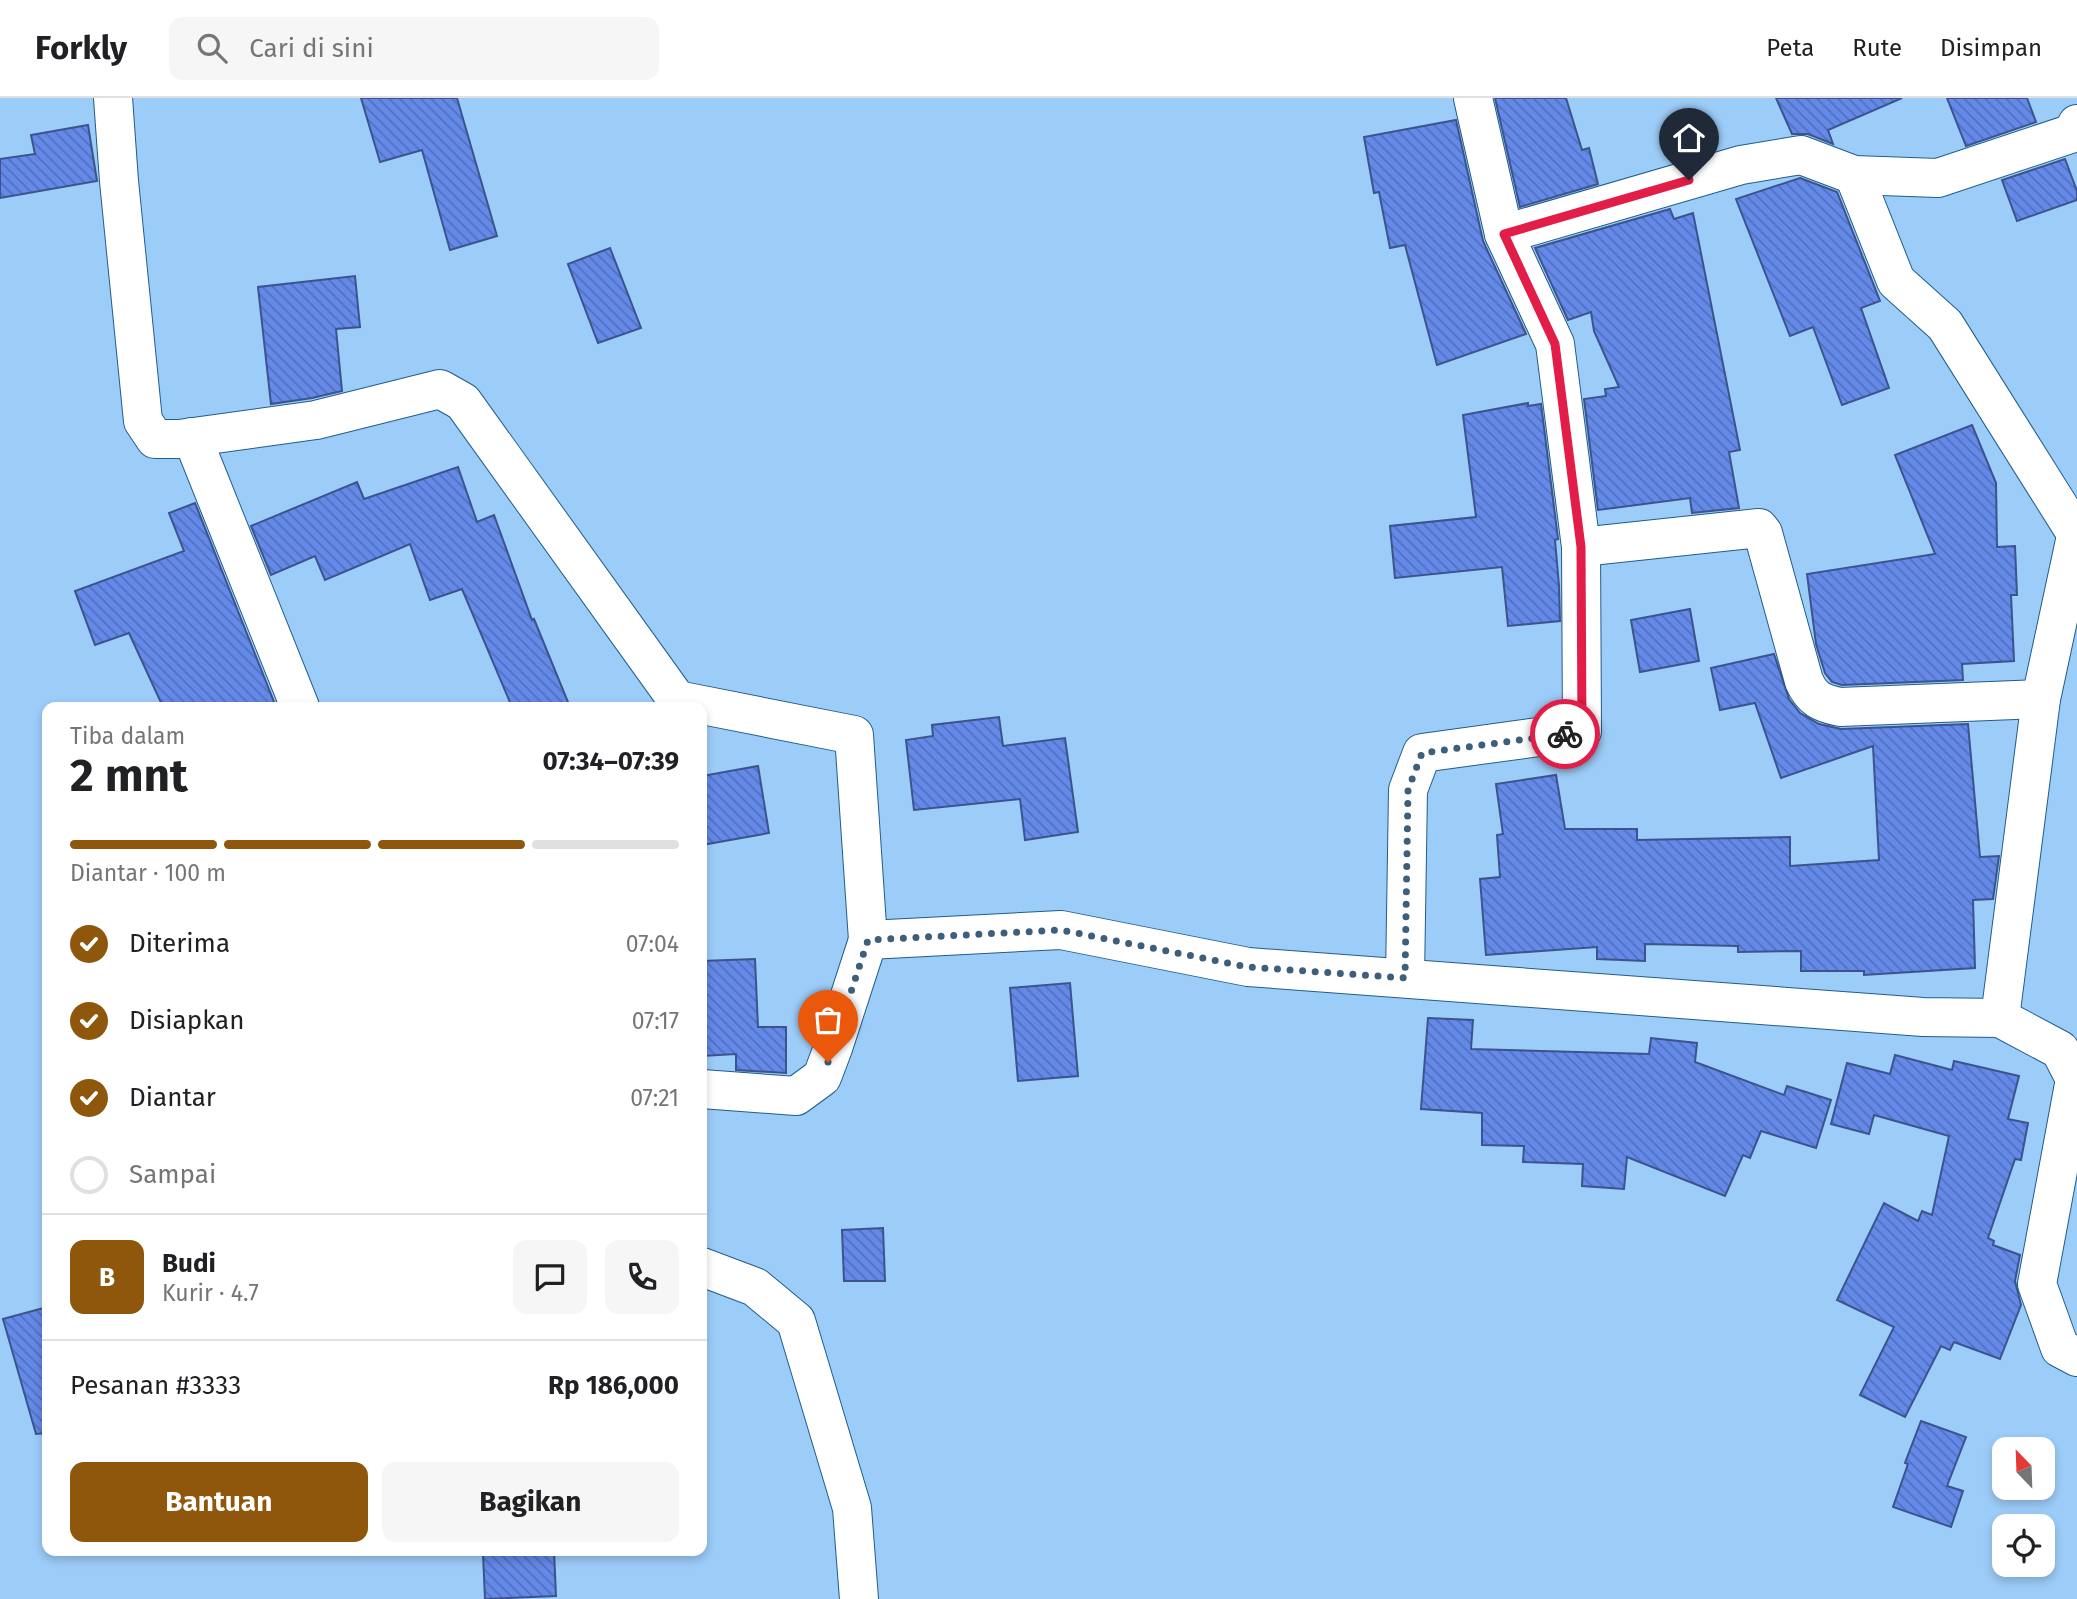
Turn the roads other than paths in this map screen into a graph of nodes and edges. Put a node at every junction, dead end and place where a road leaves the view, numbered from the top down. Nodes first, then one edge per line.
1 (113, 98) edge
2 (1473, 98) edge
3 (2076, 134) edge
4 (1854, 175) junction
5 (1504, 234) junction
6 (192, 437) junction
7 (2077, 535) edge
8 (1581, 547) junction
9 (2041, 699) junction
10 (298, 702) edge
11 (687, 702) edge
12 (707, 706) edge
13 (868, 940) junction
14 (1405, 978) junction
15 (2000, 1018) junction
16 (707, 1089) edge
17 (707, 1269) edge
18 (2077, 1357) edge
19 (859, 1599) edge

1 - 6 street
2 - 5 street
3 - 4 street
4 - 5 street
4 - 7 street
5 - 8 street
6 - 10 street
6 - 11 street
7 - 9 street
8 - 9 street
8 - 14 street
9 - 15 street
12 - 13 street
13 - 14 street
13 - 16 street
14 - 15 street
15 - 18 street
17 - 19 street

